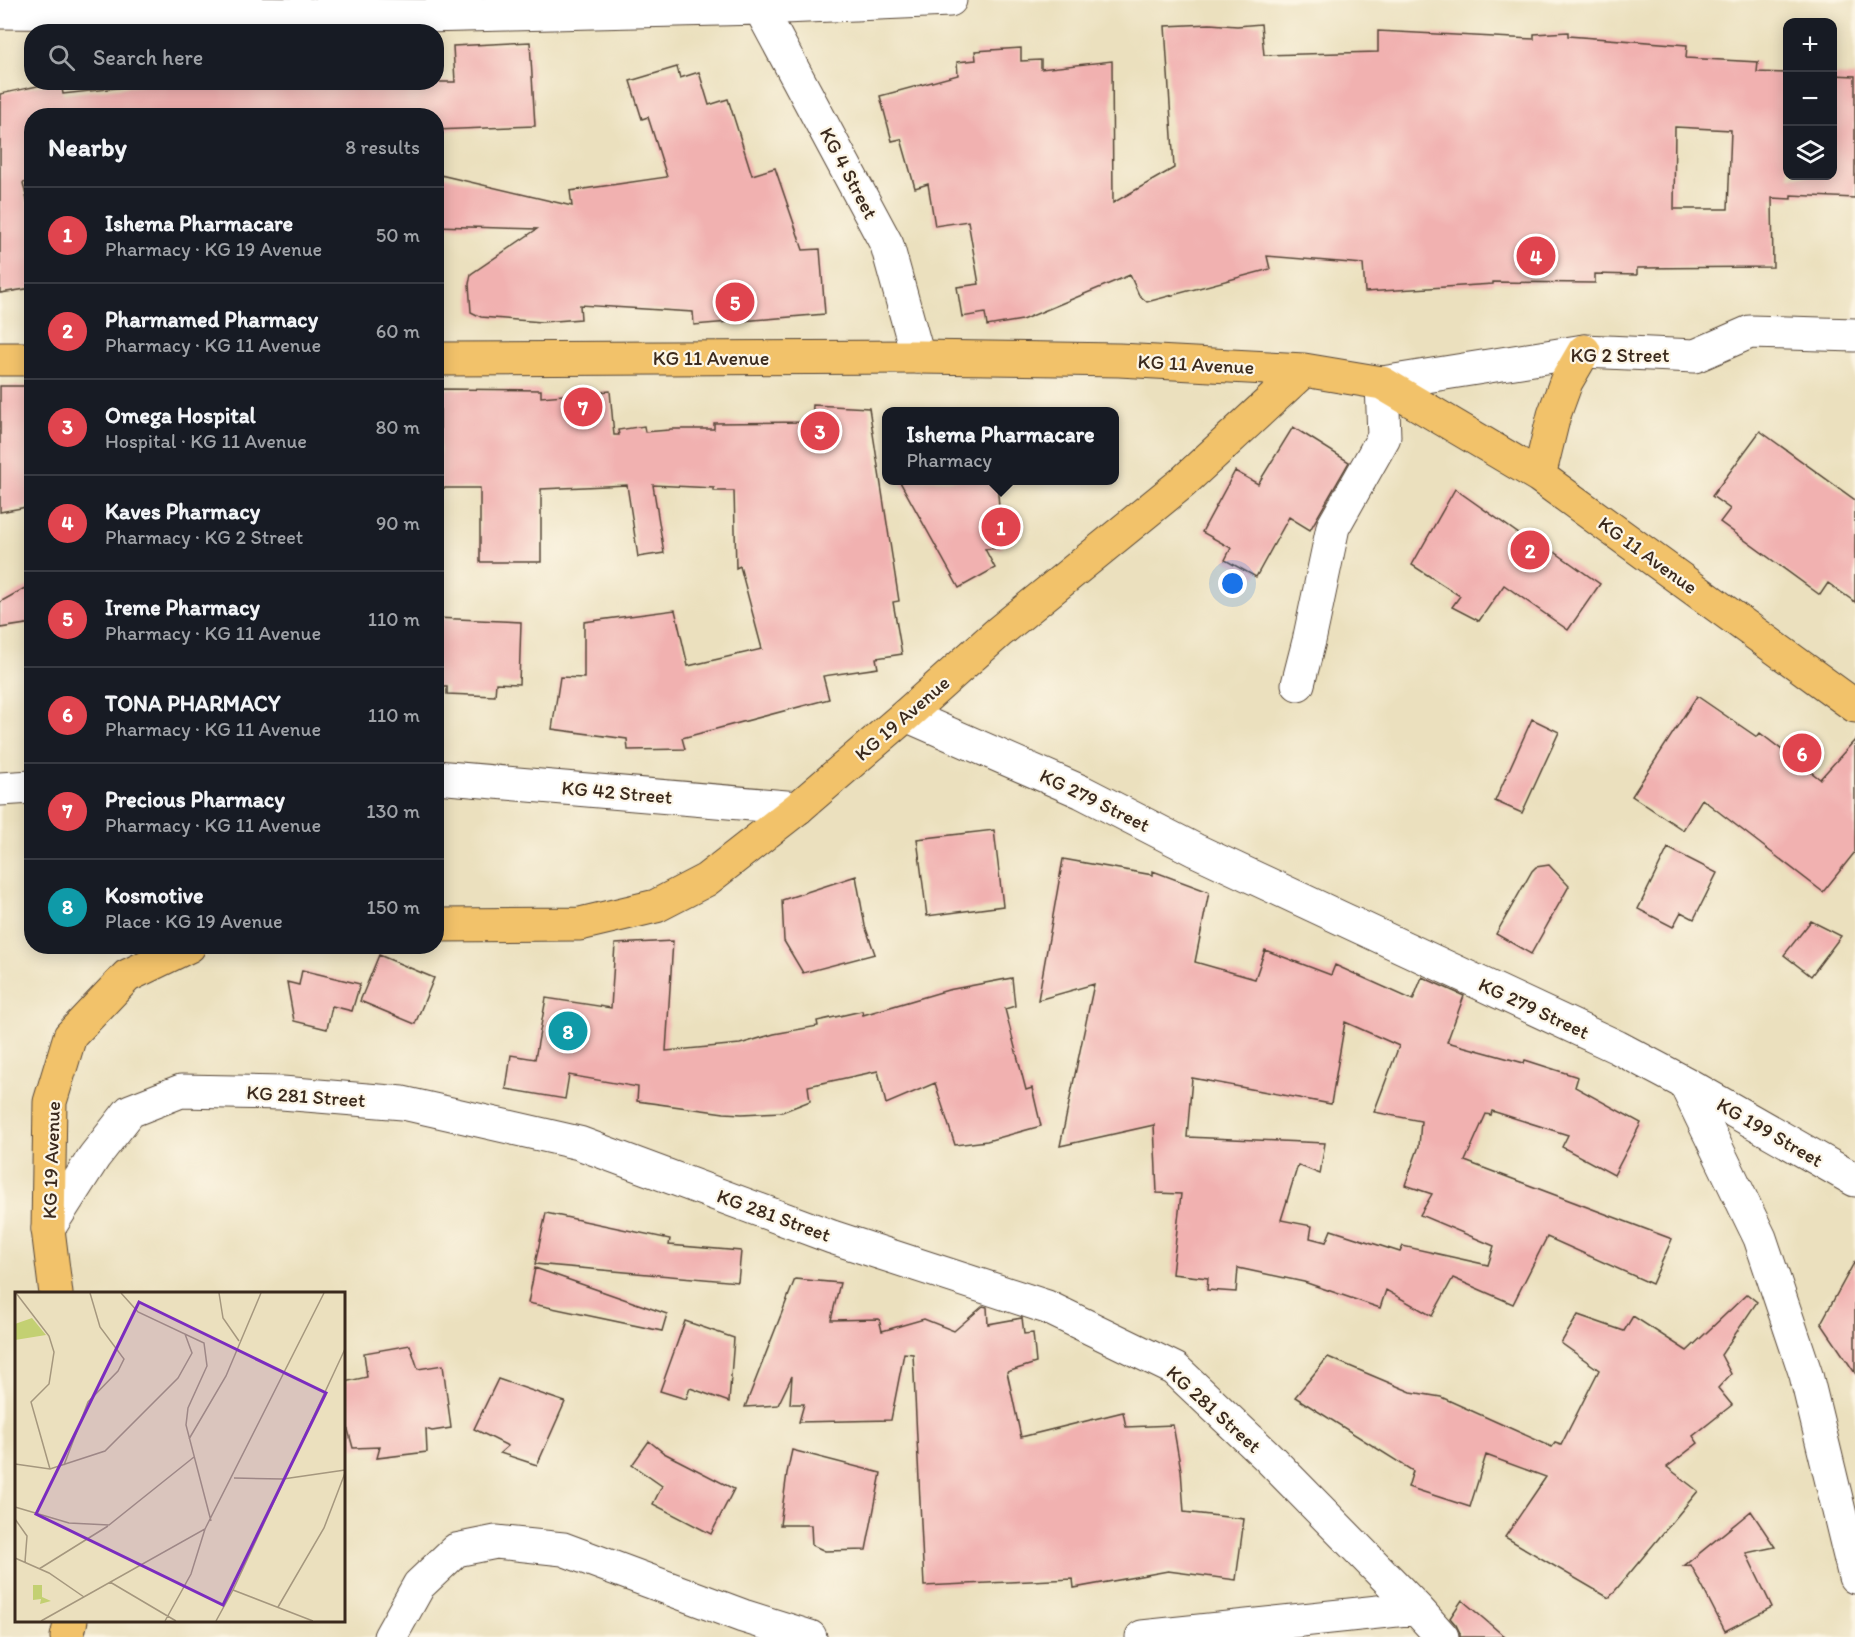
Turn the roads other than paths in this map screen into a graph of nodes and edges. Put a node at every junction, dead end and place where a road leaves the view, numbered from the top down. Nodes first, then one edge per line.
1 (950, 0) edge
2 (757, 4) edge
3 (0, 12) edge
4 (1855, 335) edge
5 (1584, 351) junction
6 (918, 357) junction
7 (0, 359) edge
8 (24, 359) edge
9 (444, 359) edge
10 (1304, 370) junction
11 (1382, 384) junction
12 (1539, 476) junction
13 (1298, 684) dead end
14 (1855, 706) edge
15 (906, 715) junction
16 (444, 778) edge
17 (24, 788) edge
18 (0, 789) edge
19 (798, 808) junction
20 (444, 925) edge
21 (172, 954) edge
22 (1685, 1083) junction
23 (1855, 1180) edge
24 (48, 1229) junction
25 (56, 1292) edge
26 (1855, 1577) edge
27 (1416, 1608) junction
28 (71, 1622) edge
29 (67, 1637) edge
30 (390, 1637) edge
31 (810, 1637) edge
32 (1142, 1637) edge
33 (1442, 1637) edge

1 - 2 street
2 - 3 street
2 - 6 street, KG 4 Street
4 - 5 street, KG 2 Street
5 - 11 street, KG 2 Street
5 - 12 main road
6 - 9 main road, KG 11 Avenue
6 - 10 main road, KG 11 Avenue
7 - 8 main road
10 - 11 main road, KG 11 Avenue
10 - 15 main road, KG 19 Avenue
11 - 12 main road, KG 11 Avenue
11 - 13 street
12 - 14 main road, KG 11 Avenue
15 - 19 main road, KG 19 Avenue
15 - 22 street, KG 279 Street
16 - 19 street, KG 42 Street
17 - 18 street
19 - 20 main road, KG 19 Avenue
21 - 24 main road, KG 19 Avenue
22 - 23 street, KG 199 Street
22 - 26 street
24 - 25 main road, KG 19 Avenue
24 - 27 street, KG 281 Street
27 - 32 street
27 - 33 street, KG 281 Street
28 - 29 main road
30 - 31 street

